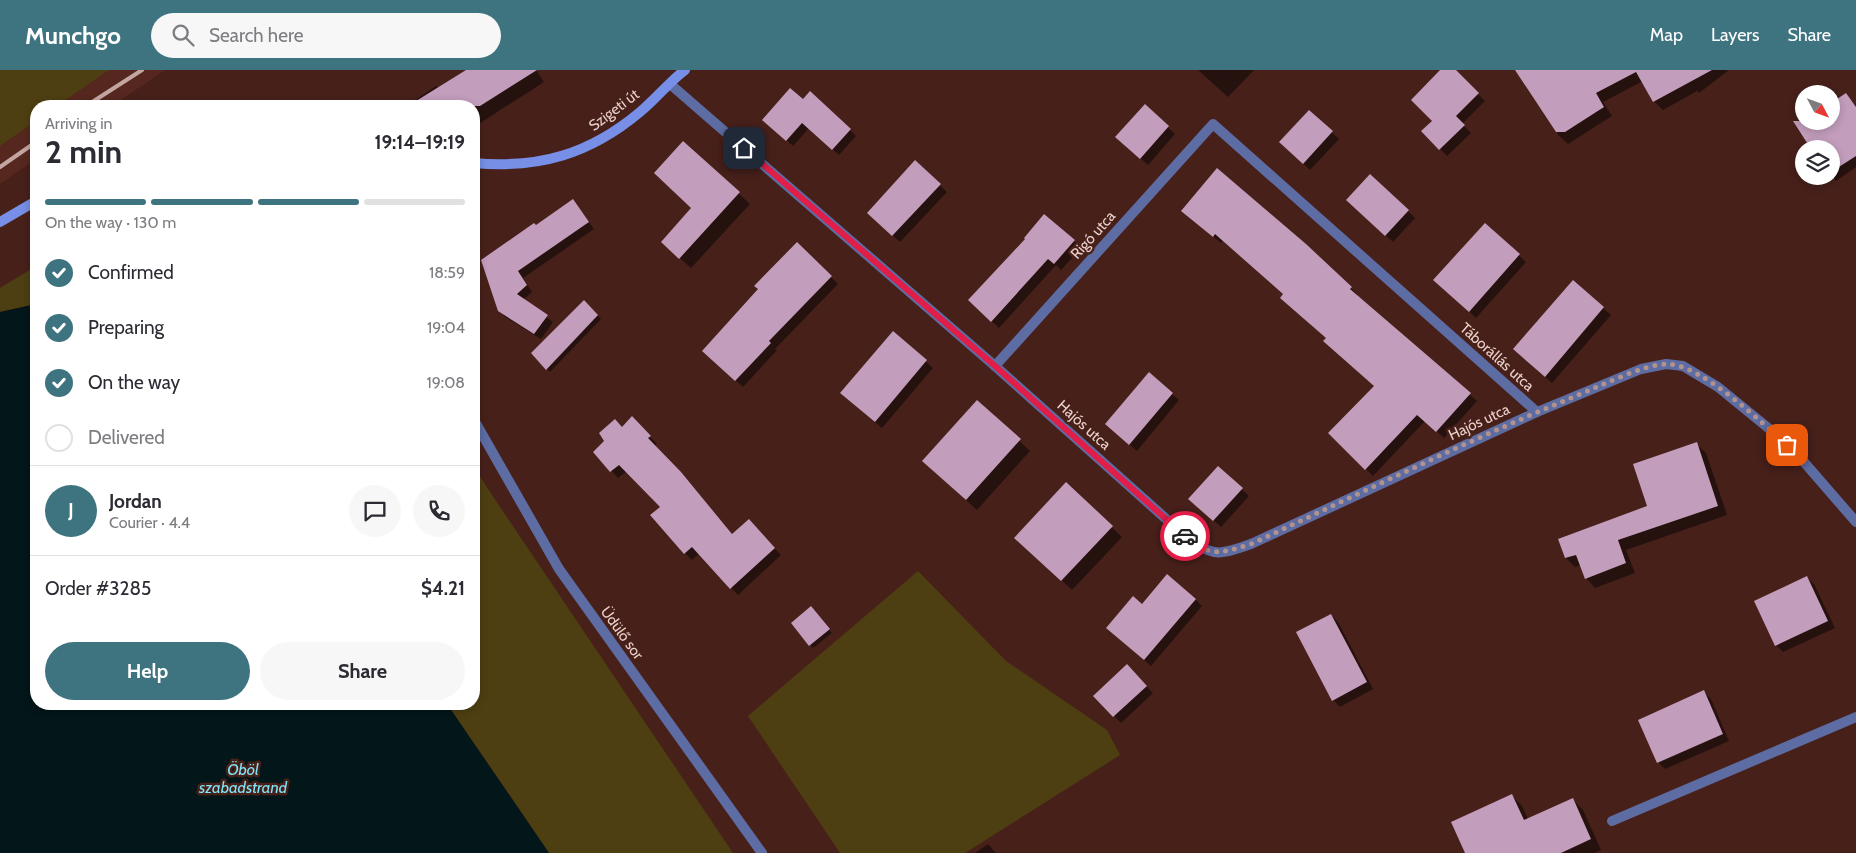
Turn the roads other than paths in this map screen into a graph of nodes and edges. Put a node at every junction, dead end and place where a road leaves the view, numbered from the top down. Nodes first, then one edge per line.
1 (685, 70) edge
2 (676, 77) edge
3 (1214, 124) joint
4 (480, 164) edge
5 (30, 204) edge
6 (0, 222) edge
7 (995, 366) junction
8 (1537, 412) junction
9 (480, 431) edge
10 (1856, 522) edge
11 (1856, 717) edge
12 (1612, 821) dead end
13 (762, 853) edge

1 - 2 street, Szigeti út
2 - 4 street, Szigeti út
2 - 7 street, Hajós utca
3 - 7 street, Rigó utca
3 - 8 street, Táborállás utca
5 - 6 street
7 - 8 street, Hajós utca
8 - 10 street, Táborállás utca
9 - 13 street, Üdülő sor
11 - 12 street

